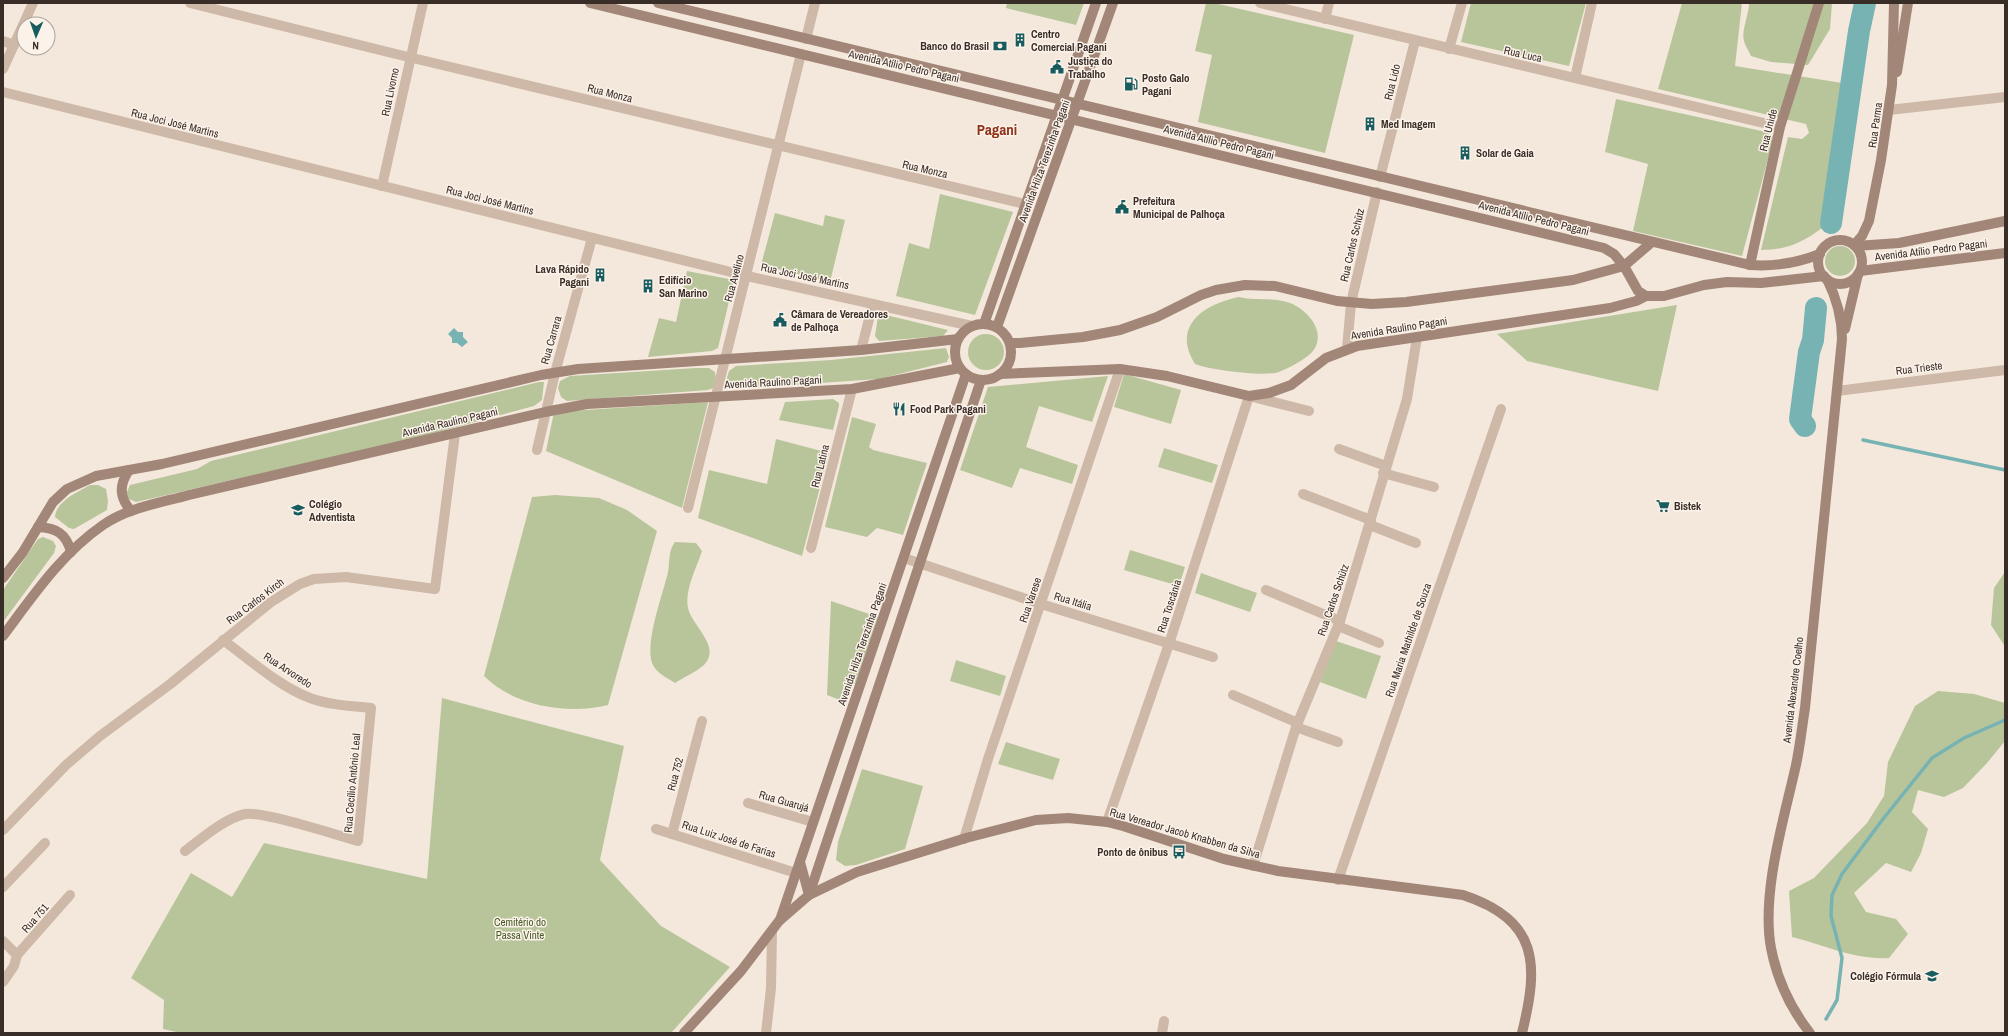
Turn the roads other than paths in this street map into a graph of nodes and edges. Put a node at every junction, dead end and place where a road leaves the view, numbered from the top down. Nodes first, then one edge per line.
1 (33, 3) edge
2 (190, 3) edge
3 (423, 3) edge
4 (590, 3) edge
5 (658, 3) edge
6 (815, 3) edge
7 (1096, 3) edge
8 (1113, 3) edge
9 (1260, 3) edge
10 (1328, 3) edge
11 (1462, 3) edge
12 (1592, 3) edge
13 (1819, 3) edge
14 (1894, 3) edge
15 (1908, 3) edge
16 (1325, 18) junction
17 (806, 38) junction
18 (1415, 40) junction
19 (3, 41) edge
20 (14, 45) junction
21 (1450, 49) junction
22 (801, 54) junction
23 (409, 57) junction
24 (3, 69) edge
25 (1575, 78) junction
26 (1892, 85) junction
27 (3, 92) edge
28 (2005, 97) edge
29 (1061, 99) junction
30 (1077, 104) junction
31 (1889, 110) junction
32 (1056, 114) junction
33 (1072, 119) junction
34 (1780, 127) junction
35 (779, 146) junction
36 (1380, 177) junction
37 (382, 186) junction
38 (1377, 192) junction
39 (1024, 204) junction
40 (2005, 221) edge
41 (592, 238) junction
42 (1652, 242) junction
43 (1855, 246) junction
44 (2005, 253) edge
45 (1820, 254) junction
46 (1750, 265) junction
47 (1624, 266) junction
48 (1859, 273) junction
49 (747, 276) junction
50 (1826, 277) junction
51 (1646, 296) junction
52 (1351, 303) junction
53 (873, 304) junction
54 (984, 324) junction
55 (972, 326) junction
56 (997, 327) junction
57 (1417, 337) junction
58 (958, 339) junction
59 (1842, 339) junction
60 (1010, 343) junction
61 (1347, 349) junction
62 (861, 350) junction
63 (724, 359) junction
64 (1120, 369) junction
65 (2005, 370) edge
66 (963, 371) junction
67 (555, 373) junction
68 (1000, 374) junction
69 (981, 380) junction
70 (852, 389) junction
71 (1837, 390) junction
72 (1249, 396) junction
73 (717, 397) junction
74 (1501, 409) dead end
75 (1309, 411) dead end
76 (545, 412) junction
77 (455, 434) junction
78 (1339, 449) dead end
79 (537, 450) dead end
80 (1385, 469) junction
81 (129, 470) junction
82 (1434, 487) dead end
83 (1303, 494) dead end
84 (688, 508) dead end
85 (130, 511) junction
86 (1370, 523) junction
87 (38, 527) junction
88 (1416, 543) dead end
89 (811, 548) dead end
90 (71, 552) junction
91 (904, 558) junction
92 (921, 564) junction
93 (3, 578) edge
94 (1266, 590) dead end
95 (1041, 604) junction
96 (1339, 623) junction
97 (3, 636) edge
98 (223, 640) junction
99 (1379, 643) dead end
100 (1169, 644) junction
101 (1213, 657) dead end
102 (1233, 694) dead end
103 (371, 708) joint
104 (702, 721) dead end
105 (1297, 725) junction
106 (1338, 742) dead end
107 (748, 803) dead end
108 (813, 822) junction
109 (1107, 822) junction
110 (656, 829) dead end
111 (3, 830) edge
112 (672, 834) junction
113 (964, 839) junction
114 (45, 843) dead end
115 (185, 850) dead end
116 (800, 862) junction
117 (1253, 866) junction
118 (796, 873) junction
119 (1338, 880) junction
120 (3, 887) edge
121 (809, 895) junction
122 (70, 896) dead end
123 (779, 921) junction
124 (772, 931) junction
125 (3, 941) edge
126 (18, 955) junction
127 (3, 982) edge
128 (1164, 1021) dead end
129 (684, 1033) edge
130 (766, 1033) edge
131 (1162, 1033) edge
132 (1522, 1033) edge
133 (1810, 1033) edge

1 - 20 street
2 - 23 street, Rua Monza
3 - 23 street, Rua Livorno
4 - 22 main road, Avenida Atílio Pedro Pagani
5 - 17 main road, Avenida Atílio Pedro Pagani
6 - 17 street
7 - 29 main road, Avenida Hilza Terezinha Pagani
8 - 30 main road, Avenida Hilza Terezinha Pagani
9 - 16 street, Rua Luca
10 - 16 street
11 - 21 street
12 - 25 street
13 - 34 main road, Rua Unide
14 - 26 main road, Rua Parma
15 - 26 main road
16 - 18 street, Rua Luca
17 - 29 main road, Avenida Atílio Pedro Pagani
18 - 21 street, Rua Luca
18 - 36 street, Rua Lido
19 - 20 street
20 - 24 street
21 - 25 street, Rua Luca
22 - 32 main road, Avenida Atílio Pedro Pagani
22 - 35 street, Rua Avelino
23 - 35 street, Rua Monza
23 - 37 street, Rua Livorno
25 - 34 street, Rua Luca
26 - 31 main road, Rua Parma
27 - 37 street, Rua Joci José Martins
28 - 31 street
29 - 30 main road, Avenida Atílio Pedro Pagani
29 - 32 main road, Avenida Hilza Terezinha Pagani
30 - 33 main road, Avenida Hilza Terezinha Pagani
30 - 36 main road, Avenida Atílio Pedro Pagani
31 - 43 main road, Rua Parma
32 - 33 main road, Avenida Atílio Pedro Pagani
32 - 39 main road, Avenida Hilza Terezinha Pagani
33 - 38 main road, Avenida Atílio Pedro Pagani
33 - 56 main road, Avenida Hilza Terezinha Pagani
34 - 46 main road, Rua Unide
35 - 39 street, Rua Monza
35 - 49 street, Rua Avelino
36 - 42 main road, Avenida Atílio Pedro Pagani
37 - 41 street, Rua Joci José Martins
38 - 47 main road, Avenida Atílio Pedro Pagani
38 - 52 street, Rua Carlos Schütz
39 - 54 main road, Avenida Hilza Terezinha Pagani
40 - 43 main road, Avenida Atílio Pedro Pagani
41 - 49 street, Rua Joci José Martins
41 - 67 street, Rua Carrara
42 - 46 main road, Avenida Atílio Pedro Pagani
42 - 47 main road
43 - 45 main road
43 - 48 main road
44 - 48 main road, Avenida Atílio Pedro Pagani
45 - 46 main road, Avenida Atílio Pedro Pagani
45 - 50 main road
47 - 51 main road, Avenida Atílio Pedro Pagani
47 - 52 main road
48 - 50 main road
48 - 59 main road, Avenida Alexandre Coelho
49 - 53 street, Rua Joci José Martins
49 - 63 street, Rua Avelino
50 - 51 main road
50 - 59 main road, Avenida Alexandre Coelho
51 - 57 main road, Avenida Raulino Pagani
52 - 60 main road
52 - 61 street, Rua Carlos Schütz
53 - 55 street, Rua Joci José Martins
53 - 62 street
54 - 55 main road
54 - 56 main road
55 - 58 main road
56 - 60 main road
57 - 61 main road, Avenida Raulino Pagani
57 - 80 street, Rua Carlos Schütz
58 - 62 main road
58 - 66 main road
59 - 71 main road, Avenida Alexandre Coelho
60 - 68 main road
61 - 72 main road, Avenida Raulino Pagani
62 - 63 main road
63 - 67 main road
63 - 73 street, Rua Avelino
64 - 68 main road, Avenida Raulino Pagani
64 - 72 main road, Avenida Raulino Pagani
64 - 95 street, Rua Varese
65 - 71 street, Rua Trieste
66 - 69 main road
66 - 70 main road, Avenida Raulino Pagani
66 - 91 main road, Avenida Hilza Terezinha Pagani
67 - 76 street, Rua Carrara
67 - 81 main road
68 - 69 main road
69 - 92 main road
70 - 73 main road, Avenida Raulino Pagani
70 - 89 street, Rua Latina
71 - 133 main road, Avenida Alexandre Coelho
72 - 75 street
72 - 100 street, Rua Toscânia
73 - 76 main road, Avenida Raulino Pagani
73 - 84 street, Rua Avelino
74 - 119 street, Rua Maria Mathilde de Souza
76 - 77 main road, Avenida Raulino Pagani
76 - 79 street, Rua Carrara
77 - 85 main road, Avenida Raulino Pagani
77 - 98 street, Rua Carlos Kirch
78 - 80 street
80 - 82 street
80 - 86 street, Rua Carlos Schütz
81 - 85 main road
81 - 87 main road
83 - 86 street
85 - 90 main road, Avenida Raulino Pagani
86 - 88 street
86 - 96 street, Rua Carlos Schütz
87 - 90 main road
87 - 93 main road
90 - 97 main road, Avenida Raulino Pagani
91 - 92 street, Rua Itália
91 - 108 main road, Avenida Hilza Terezinha Pagani
92 - 95 street, Rua Itália
92 - 121 main road
94 - 96 street
95 - 100 street, Rua Itália
95 - 113 street, Rua Varese
96 - 99 street
96 - 105 street, Rua Carlos Schütz
98 - 103 street, Rua Arvoredo
98 - 111 street, Rua Carlos Kirch
100 - 101 street, Rua Itália
100 - 109 street, Rua Toscânia
102 - 105 street
103 - 115 street, Rua Cecílio Antônio Leal
104 - 112 street, Rua 752
105 - 106 street
105 - 117 street, Rua Carlos Schütz
107 - 108 street, Rua Guarujá
108 - 116 main road, Avenida Hilza Terezinha Pagani
109 - 113 main road, Rua Vereador Jacob Knabben da Silva
109 - 117 main road, Rua Vereador Jacob Knabben da Silva
110 - 112 street, Rua Luiz José de Farias
112 - 118 street, Rua Luiz José de Farias
113 - 121 main road, Rua Vereador Jacob Knabben da Silva
114 - 120 street
116 - 118 main road, Avenida Hilza Terezinha Pagani
116 - 121 main road
117 - 119 main road, Rua Vereador Jacob Knabben da Silva
118 - 123 main road, Avenida Hilza Terezinha Pagani
119 - 132 main road, Rua Vereador Jacob Knabben da Silva
121 - 123 main road, Rua Vereador Jacob Knabben da Silva
122 - 126 street, Rua 751
123 - 124 main road
124 - 129 main road
124 - 130 street
125 - 126 street
126 - 127 street, Rua 751
128 - 131 street

